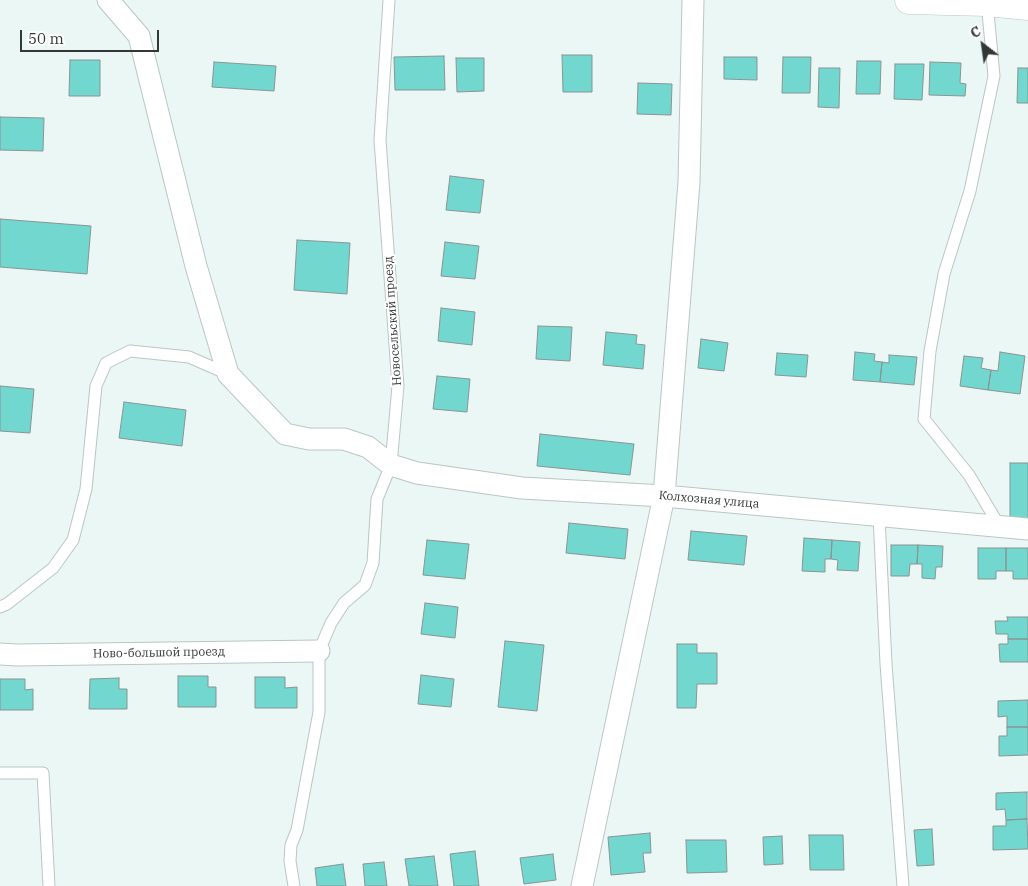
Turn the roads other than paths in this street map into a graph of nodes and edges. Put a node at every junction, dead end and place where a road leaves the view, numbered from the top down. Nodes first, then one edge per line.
1 (108, 0) edge
2 (389, 0) edge
3 (693, 0) edge
4 (909, 0) edge
5 (987, 1) edge
6 (1028, 6) edge
7 (228, 374) junction
8 (391, 465) junction
9 (664, 496) junction
10 (879, 516) junction
11 (1000, 527) junction
12 (1028, 529) edge
13 (0, 607) edge
14 (319, 651) junction
15 (0, 654) edge
16 (0, 773) edge
17 (49, 886) edge
18 (294, 886) edge
19 (582, 886) edge
20 (902, 886) edge

1 - 7 street
2 - 8 lane, Новосельский проезд
3 - 9 street
4 - 5 street
5 - 6 street
5 - 11 lane
7 - 8 street
7 - 13 lane
8 - 9 street, Колхозная улица
8 - 14 lane, Новосельский проезд
9 - 10 street, Колхозная улица
9 - 19 street
10 - 11 street, Колхозная улица
10 - 20 lane
11 - 12 street, Колхозная улица
14 - 15 street, Ново-большой проезд
14 - 18 lane
16 - 17 lane

